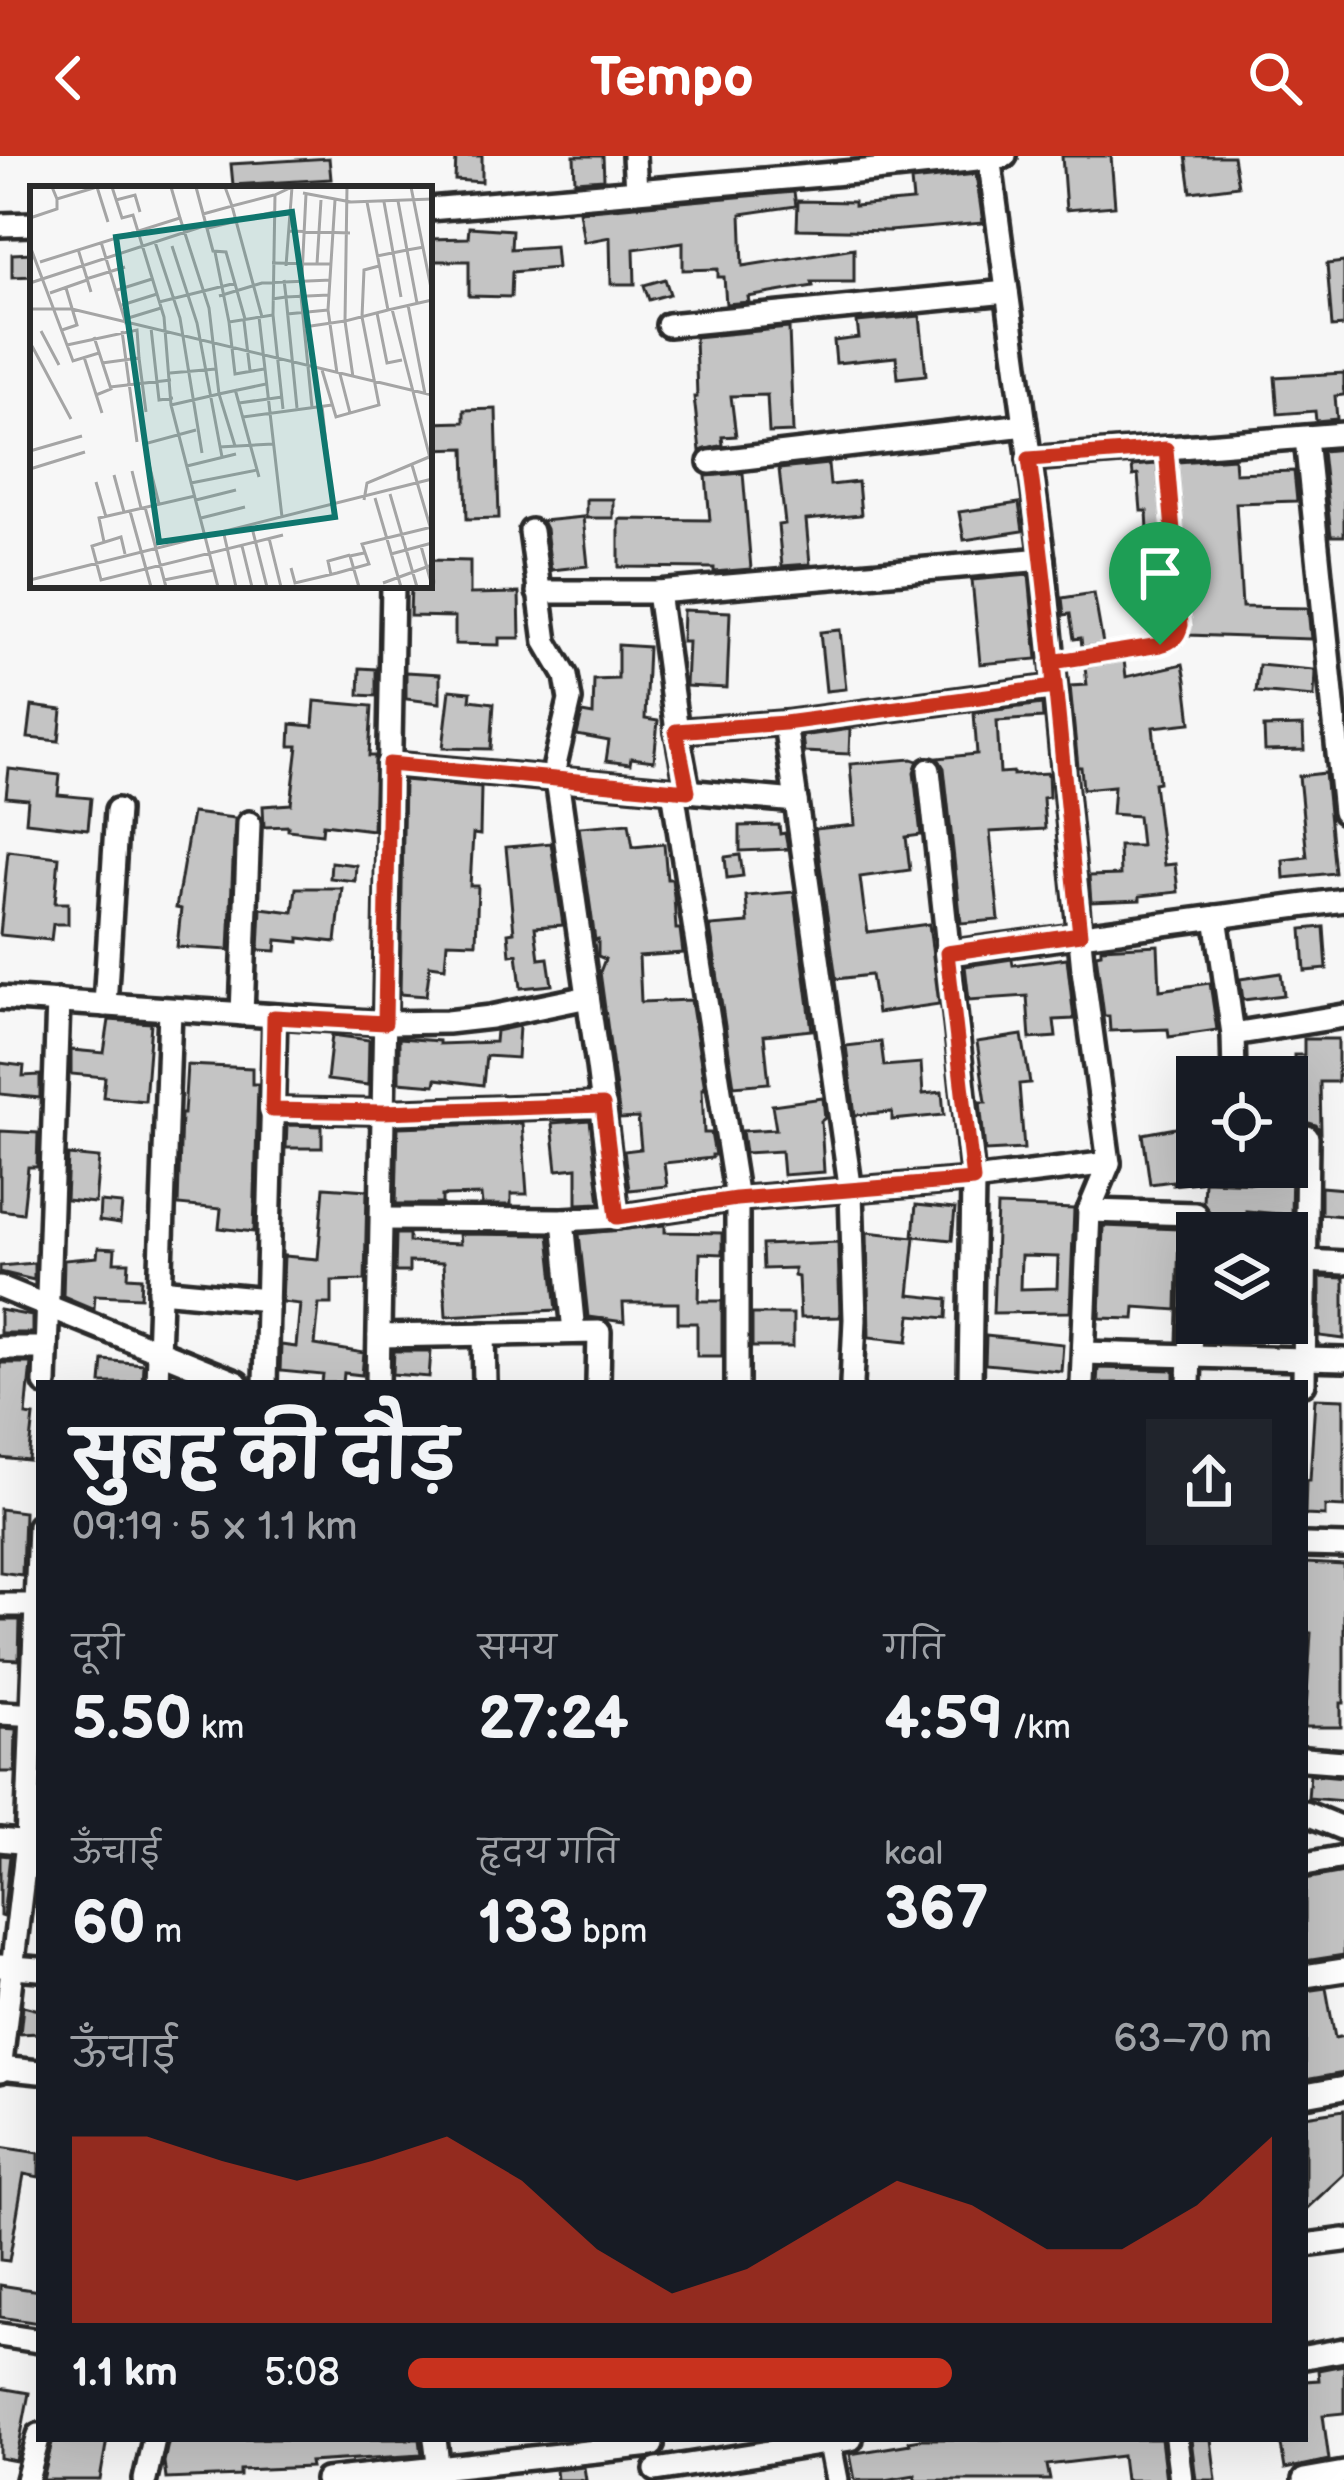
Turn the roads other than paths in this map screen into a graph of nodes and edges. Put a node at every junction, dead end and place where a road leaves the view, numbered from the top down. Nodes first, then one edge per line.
1 (634, 156) edge
2 (994, 157) edge
3 (855, 164) edge
4 (637, 191) junction
5 (432, 209) edge
6 (30, 224) edge
7 (0, 225) edge
8 (1006, 292) junction
9 (668, 325) dead end
10 (1025, 425) junction
11 (1344, 434) edge
12 (1306, 438) junction
13 (1166, 449) junction
14 (1029, 459) junction
15 (710, 463) dead end
16 (532, 531) dead end
17 (1043, 559) junction
18 (393, 588) edge
19 (538, 592) junction
20 (658, 592) junction
21 (1052, 662) junction
22 (1054, 687) junction
23 (785, 723) junction
24 (676, 731) junction
25 (389, 764) junction
26 (929, 770) dead end
27 (557, 780) junction
28 (681, 791) junction
29 (796, 801) junction
30 (117, 810) dead end
31 (1344, 812) edge
32 (248, 823) dead end
33 (1344, 900) edge
34 (1216, 917) junction
35 (1080, 934) junction
36 (947, 953) junction
37 (588, 997) junction
38 (0, 998) edge
39 (58, 1001) junction
40 (104, 1005) junction
41 (170, 1010) junction
42 (242, 1014) junction
43 (1344, 1016) edge
44 (274, 1017) junction
45 (385, 1023) junction
46 (1233, 1034) junction
47 (1234, 1056) edge
48 (603, 1105) junction
49 (272, 1110) junction
50 (383, 1112) junction
51 (1109, 1163) junction
52 (973, 1180) junction
53 (851, 1192) junction
54 (736, 1199) junction
55 (1088, 1211) junction
56 (617, 1217) junction
57 (382, 1219) junction
58 (563, 1220) junction
59 (1308, 1261) edge
60 (1344, 1263) edge
61 (0, 1287) edge
62 (160, 1290) junction
63 (267, 1300) junction
64 (47, 1305) junction
65 (574, 1332) junction
66 (484, 1334) junction
67 (379, 1336) junction
68 (1305, 1344) edge
69 (0, 1348) edge
70 (46, 1348) junction
71 (157, 1349) junction
72 (1084, 1353) junction
73 (1190, 1356) junction
74 (1305, 1359) junction
75 (1344, 1360) edge
76 (44, 1380) edge
77 (157, 1380) edge
78 (230, 1380) edge
79 (266, 1380) edge
80 (378, 1380) edge
81 (485, 1380) edge
82 (598, 1380) edge
83 (737, 1380) edge
84 (851, 1380) edge
85 (970, 1380) edge
86 (1082, 1380) edge
87 (1190, 1380) edge
88 (1304, 1380) edge
89 (1308, 1546) edge
90 (1344, 1546) edge
91 (36, 1586) edge
92 (0, 1605) edge
93 (35, 1605) junction
94 (0, 1713) edge
95 (36, 1715) edge
96 (1308, 1759) edge
97 (1344, 1762) edge
98 (1308, 1814) edge
99 (1344, 1828) edge
100 (0, 1840) edge
101 (33, 1844) edge
102 (1344, 1857) edge
103 (1308, 1863) edge
104 (6, 1966) edge
105 (36, 1969) edge
106 (1344, 1970) edge
107 (1308, 1976) edge
108 (0, 2069) edge
109 (36, 2072) edge
110 (1344, 2088) edge
111 (1308, 2094) edge
112 (1344, 2240) edge
113 (1308, 2245) edge
114 (0, 2335) edge
115 (36, 2341) edge
116 (1344, 2350) edge
117 (1308, 2356) edge
118 (37, 2442) edge
119 (153, 2442) edge
120 (435, 2442) edge
121 (651, 2442) edge
122 (826, 2442) edge
123 (836, 2442) edge
124 (1176, 2442) edge
125 (440, 2474) edge
126 (1344, 2474) edge
127 (656, 2475) edge
128 (27, 2480) edge
129 (146, 2480) edge
130 (326, 2480) edge
131 (837, 2480) edge
132 (1180, 2480) edge
133 (1304, 2480) edge

1 - 4 street
2 - 3 street
2 - 8 street
3 - 4 street
4 - 5 street
6 - 7 street
8 - 9 street
8 - 10 street
10 - 14 street
10 - 15 street
11 - 12 street
12 - 13 street
12 - 31 street
13 - 14 street
13 - 21 lane
14 - 17 street
16 - 19 street
17 - 20 street
17 - 21 street
18 - 25 street
19 - 20 street
19 - 27 street
20 - 24 street
21 - 22 street
22 - 23 street
22 - 35 street
23 - 24 street
23 - 29 street
24 - 28 street
25 - 27 street
25 - 45 street
26 - 36 street
27 - 28 street
27 - 37 street
28 - 29 street
28 - 54 street
29 - 53 street
30 - 40 street
32 - 42 street
33 - 34 street
34 - 35 street
34 - 46 street
35 - 36 street
35 - 51 street
36 - 52 street
37 - 45 street
37 - 48 street
38 - 39 street
39 - 40 street
39 - 64 street
40 - 41 street
41 - 42 street
41 - 62 street
42 - 44 street
43 - 46 street
44 - 45 street
44 - 49 street
45 - 50 street
46 - 47 street
48 - 50 street
48 - 56 street
49 - 50 street
49 - 63 street
50 - 57 street
51 - 52 street
51 - 55 street
52 - 53 street
52 - 85 street
53 - 54 street
53 - 84 street
54 - 56 street
54 - 83 street
55 - 72 street
55 - 73 street
56 - 58 street
57 - 58 street
57 - 67 street
58 - 65 street
59 - 60 street
61 - 64 street
62 - 63 street
62 - 71 street
63 - 79 street
64 - 70 street
64 - 71 street
65 - 66 street
65 - 82 street
66 - 67 street
66 - 81 street
67 - 80 street
68 - 74 street
69 - 70 street
70 - 76 street
71 - 77 street
71 - 78 street
72 - 73 street
72 - 86 street
73 - 74 street
73 - 87 street
74 - 75 street
74 - 88 street
89 - 90 street
91 - 93 street
92 - 93 street
93 - 95 street
94 - 95 street
95 - 101 street
96 - 97 street
98 - 99 street
100 - 101 street
101 - 104 street
102 - 103 street
104 - 105 street
104 - 108 street
106 - 107 street
108 - 109 street
110 - 111 street
112 - 113 street
114 - 115 street
116 - 117 street
118 - 128 street
119 - 129 street
120 - 125 street
121 - 125 street
121 - 127 street
122 - 127 street
123 - 131 street
124 - 132 street
125 - 130 street
126 - 133 street

